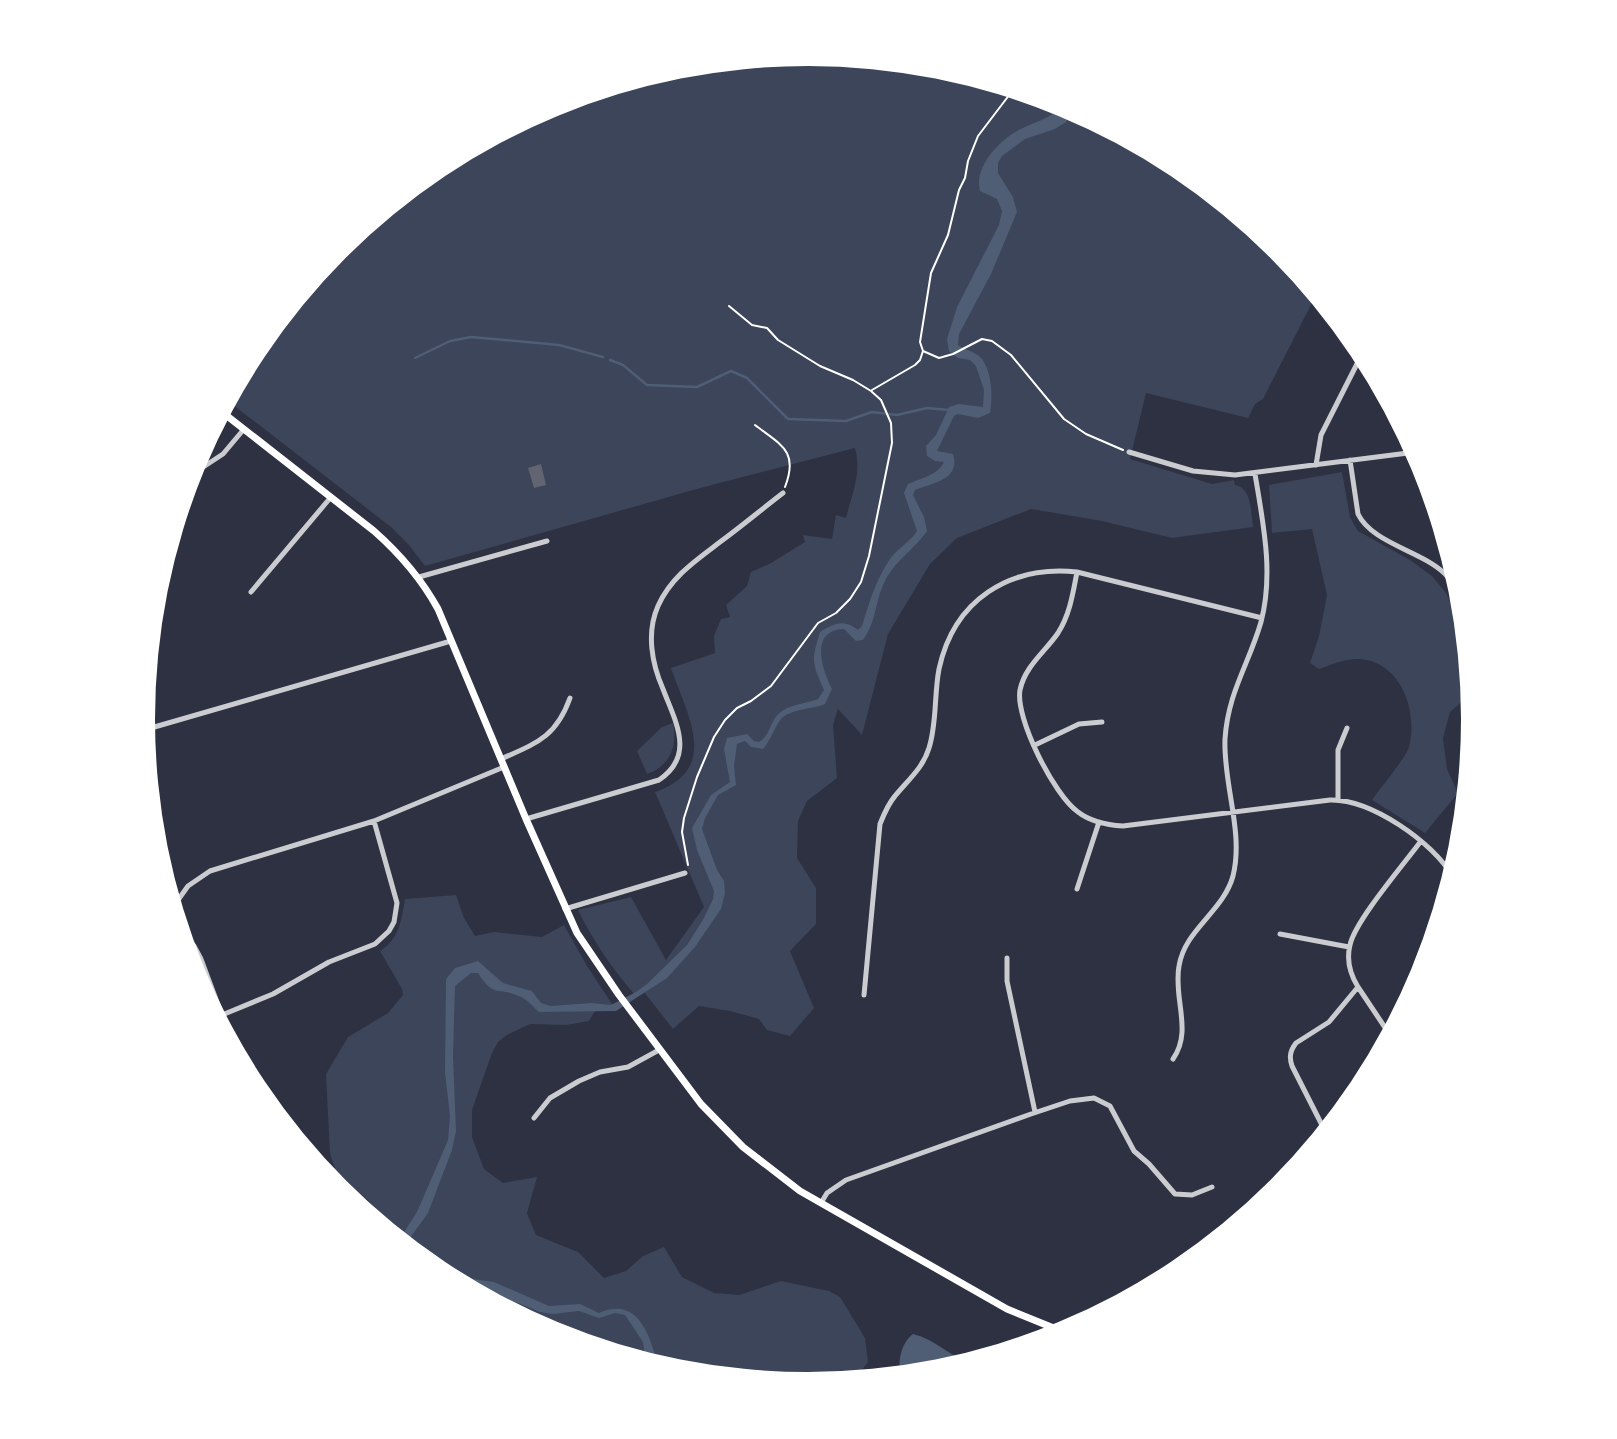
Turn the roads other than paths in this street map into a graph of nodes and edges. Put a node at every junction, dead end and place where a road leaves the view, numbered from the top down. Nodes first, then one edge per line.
1 (1356, 365) edge
2 (230, 418) edge
3 (244, 429) junction
4 (1129, 452) road end
5 (1404, 452) edge
6 (1350, 460) junction
7 (208, 464) edge
8 (1317, 465) junction
9 (1255, 474) junction
10 (783, 493) road end
11 (331, 497) junction
12 (547, 541) dead end
13 (1077, 572) junction
14 (1445, 574) edge
15 (419, 577) junction
16 (251, 592) dead end
17 (1262, 618) junction
18 (451, 641) junction
19 (570, 698) dead end
20 (1102, 722) dead end
21 (155, 727) edge
22 (1347, 728) dead end
23 (1035, 745) junction
24 (501, 759) junction
25 (504, 767) junction
26 (1338, 800) junction
27 (1232, 813) junction
28 (526, 819) junction
29 (374, 821) junction
30 (1099, 822) junction
31 (1421, 841) junction
32 (1445, 865) edge
33 (685, 873) road end
34 (1077, 889) dead end
35 (180, 897) edge
36 (565, 909) junction
37 (1280, 934) dead end
38 (1349, 947) junction
39 (1007, 958) dead end
40 (1358, 987) junction
41 (864, 995) dead end
42 (226, 1013) edge
43 (1384, 1026) edge
44 (659, 1050) junction
45 (1174, 1059) dead end
46 (1035, 1112) junction
47 (534, 1118) dead end
48 (1321, 1124) edge
49 (1212, 1187) dead end
50 (821, 1203) junction
51 (1049, 1326) edge

1 - 8 street
2 - 3 main road
3 - 7 street
3 - 11 main road
4 - 9 street
5 - 6 street
6 - 8 street
6 - 14 street
8 - 9 street
9 - 17 street
10 - 28 street
11 - 15 main road
11 - 16 street
12 - 15 street
13 - 17 street
13 - 23 street
13 - 41 street
15 - 18 main road
17 - 27 street
18 - 21 street
18 - 24 main road
19 - 24 street
20 - 23 street
22 - 26 street
23 - 30 street
24 - 25 main road
25 - 28 main road
25 - 29 street
26 - 27 street
26 - 31 street
27 - 30 street
27 - 45 street
28 - 36 main road
29 - 35 street
29 - 42 street
30 - 34 street
31 - 32 street
31 - 38 street
33 - 36 street
36 - 44 main road
37 - 38 street
38 - 40 street
39 - 46 street
40 - 43 street
40 - 48 street
44 - 47 street
44 - 50 main road
46 - 49 street
46 - 50 street
50 - 51 main road

